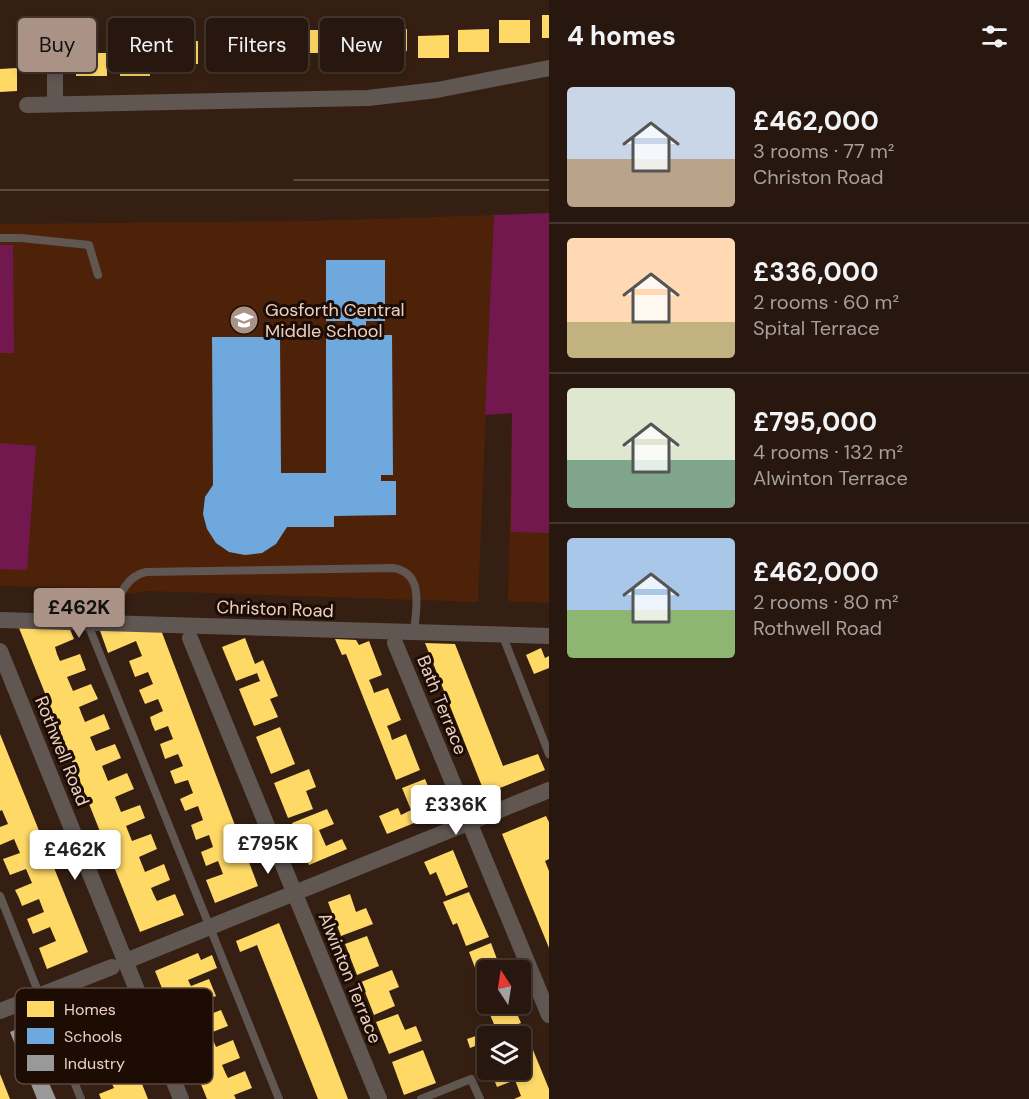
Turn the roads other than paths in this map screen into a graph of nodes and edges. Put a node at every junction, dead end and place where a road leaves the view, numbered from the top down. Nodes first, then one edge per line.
1 (549, 68) edge
2 (55, 72) edge
3 (55, 103) junction
4 (27, 105) dead end
5 (0, 238) edge
6 (98, 275) dead end
7 (0, 620) edge
8 (87, 622) junction
9 (110, 623) junction
10 (414, 632) junction
11 (502, 634) junction
12 (549, 636) edge
13 (190, 638) dead end
14 (395, 643) dead end
15 (0, 651) edge
16 (549, 754) edge
17 (549, 790) edge
18 (469, 822) junction
19 (294, 893) junction
20 (0, 896) edge
21 (210, 927) junction
22 (119, 964) junction
23 (37, 988) edge
24 (58, 988) edge
25 (130, 988) edge
26 (15, 1005) edge
27 (0, 1011) edge
28 (549, 1015) edge
29 (75, 1084) edge
30 (174, 1084) edge
31 (81, 1099) edge
32 (181, 1099) edge
33 (279, 1099) edge
34 (379, 1099) edge
35 (421, 1099) edge
36 (480, 1099) edge

1 - 3 street
2 - 3 street
3 - 4 street
5 - 6 lane
7 - 8 street, Christon Road
8 - 9 street, Christon Road
8 - 21 lane
9 - 10 street, Christon Road
9 - 10 lane
10 - 11 street, Christon Road
11 - 12 street, Christon Road
11 - 16 lane
13 - 19 street, Alwinton Terrace
14 - 18 street, Bath Terrace
15 - 22 street, Rothwell Road
17 - 18 street
18 - 19 street
18 - 28 street, Bath Terrace
19 - 21 street
19 - 34 street, Alwinton Terrace
20 - 23 lane
21 - 22 street
21 - 33 lane
22 - 24 street
22 - 25 street, Rothwell Road
26 - 27 street
29 - 31 lane
30 - 32 street, Rothwell Road
35 - 36 lane

